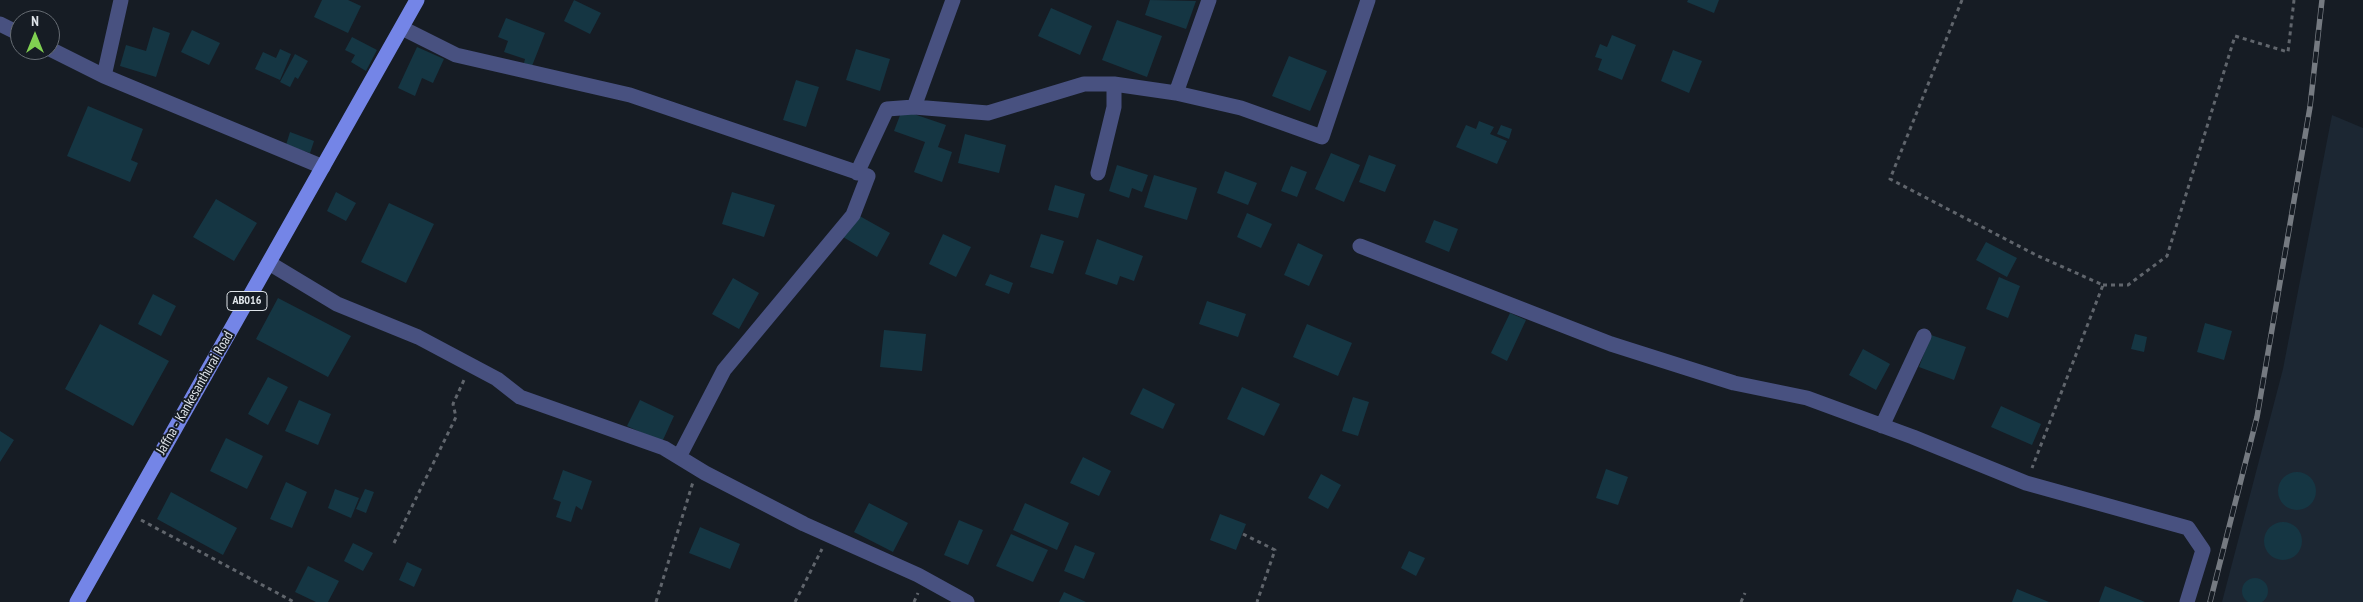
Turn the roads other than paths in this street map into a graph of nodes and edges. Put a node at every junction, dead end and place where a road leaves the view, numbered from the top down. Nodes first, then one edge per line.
1 (121, 0) edge
2 (417, 0) edge
3 (953, 0) edge
4 (1209, 0) edge
5 (1368, 0) edge
6 (402, 28) junction
7 (60, 54) edge
8 (104, 76) junction
9 (1114, 84) junction
10 (1176, 92) junction
11 (914, 107) junction
12 (323, 167) junction
13 (857, 173) junction
14 (1098, 173) dead end
15 (1360, 246) dead end
16 (268, 263) junction
17 (1924, 336) dead end
18 (1882, 426) junction
19 (680, 455) junction
20 (77, 602) edge
21 (967, 602) edge
22 (2187, 602) edge

1 - 8 street
2 - 6 main road, Jaffna - Kankesanthurai Road / AB016
3 - 11 street
4 - 10 street
5 - 10 street
6 - 12 main road, Jaffna - Kankesanthurai Road / AB016
6 - 13 street
7 - 8 street
8 - 12 street
9 - 10 street
9 - 11 street
9 - 14 street
11 - 13 street
12 - 16 main road, Jaffna - Kankesanthurai Road / AB016
13 - 19 street
15 - 18 street
16 - 19 street
16 - 20 main road, Jaffna - Kankesanthurai Road / AB016
17 - 18 street
18 - 22 street
19 - 21 street

